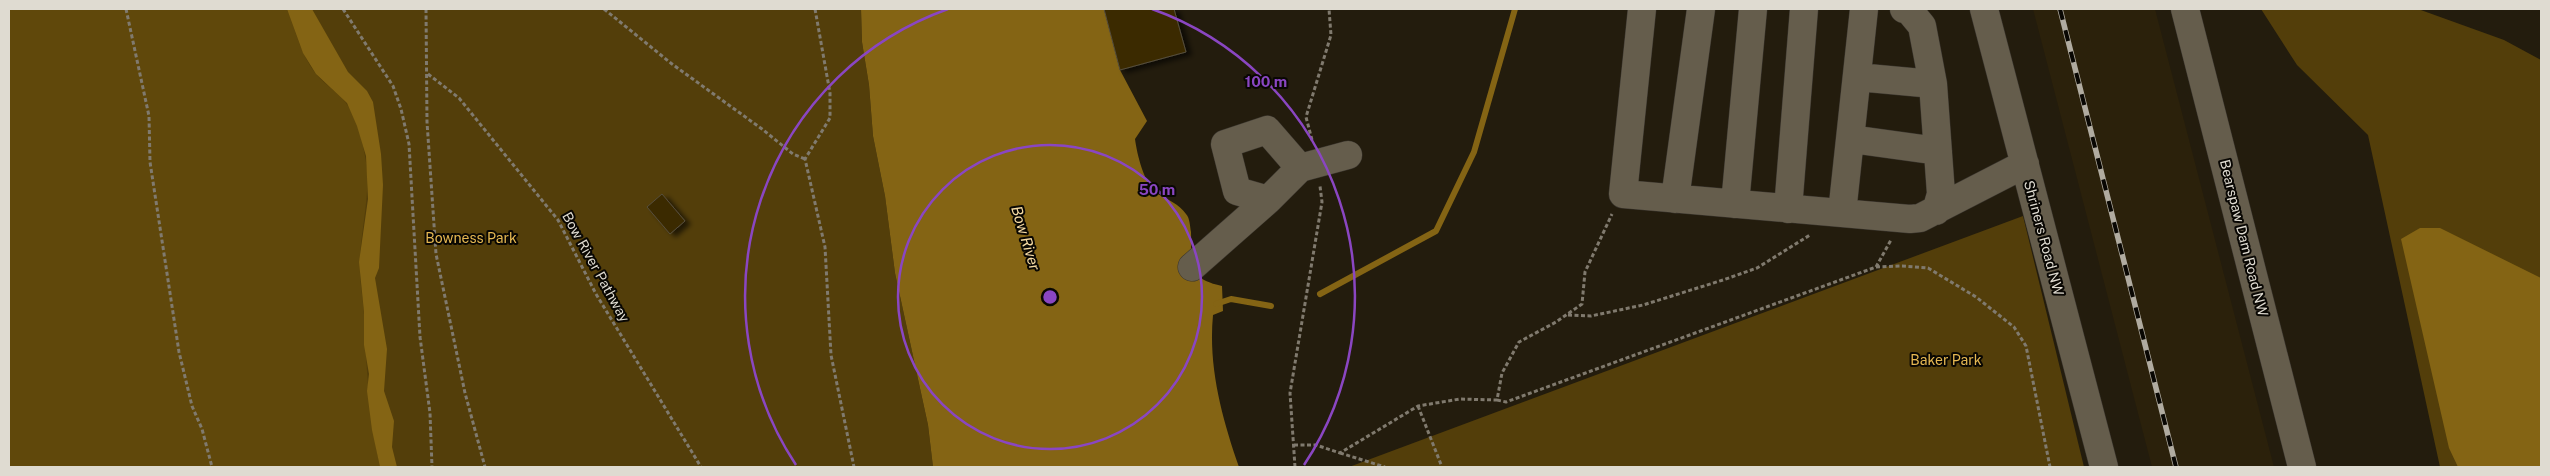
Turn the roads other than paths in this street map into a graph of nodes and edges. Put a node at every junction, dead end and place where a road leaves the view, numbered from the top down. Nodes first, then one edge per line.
1 (1642, 9) edge
2 (1701, 9) edge
3 (1752, 9) edge
4 (1804, 9) edge
5 (1864, 9) edge
6 (1904, 9) edge
7 (1984, 9) edge
8 (2185, 9) edge
9 (1856, 77) junction
10 (1933, 84) junction
11 (1851, 139) junction
12 (1938, 152) junction
13 (1348, 155) dead end
14 (2025, 164) junction
15 (1309, 165) junction
16 (1675, 199) junction
17 (1268, 200) junction
18 (1736, 204) junction
19 (1788, 209) junction
20 (1936, 211) junction
21 (1834, 213) junction
22 (1192, 267) dead end
23 (2104, 467) edge
24 (2302, 467) edge

1 - 16 street
2 - 16 street
3 - 18 street
4 - 19 street
5 - 9 street
6 - 10 street
7 - 14 street, Shriners Road NW
8 - 24 street, Bearspaw Dam Road NW
9 - 10 street
9 - 11 street
10 - 12 street
11 - 12 street
11 - 21 street
12 - 20 street
13 - 15 street
14 - 20 street
14 - 23 street, Shriners Road NW
15 - 17 street
15 - 17 street
16 - 18 street
17 - 22 street
18 - 19 street
19 - 21 street
20 - 21 street

